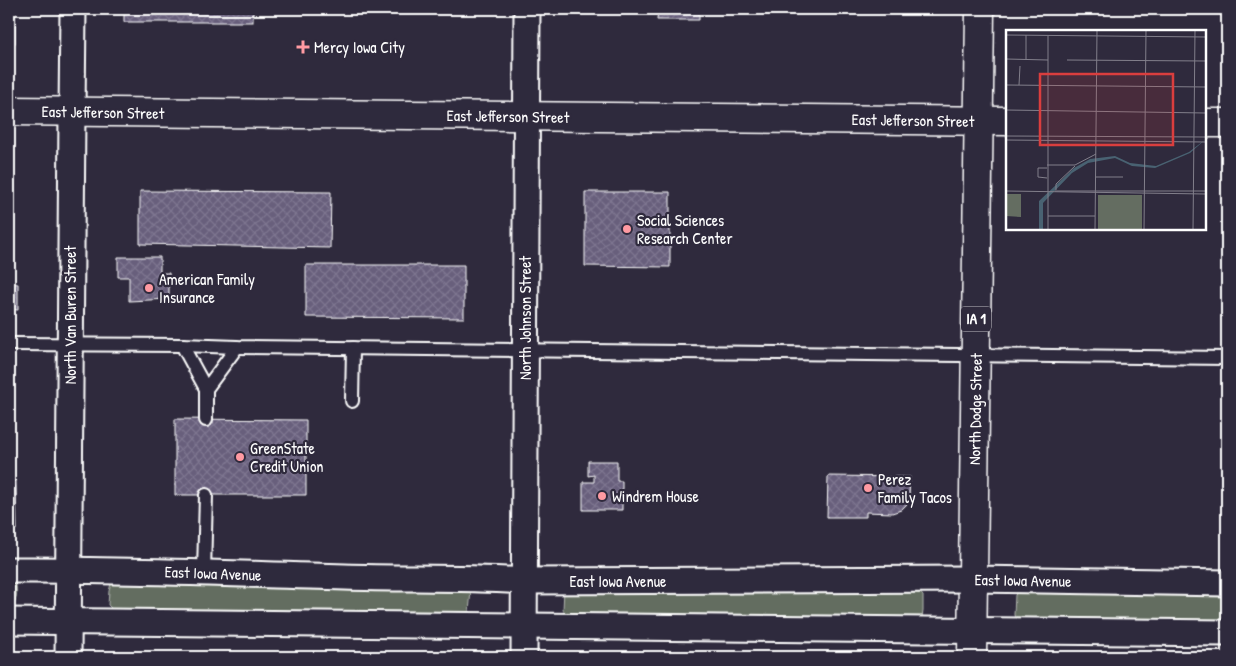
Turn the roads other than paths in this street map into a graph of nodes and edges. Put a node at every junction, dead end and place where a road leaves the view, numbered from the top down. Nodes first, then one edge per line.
1 (73, 9) edge
2 (527, 9) edge
3 (980, 9) edge
4 (9, 111) edge
5 (72, 112) junction
6 (526, 116) junction
7 (979, 121) junction
8 (1006, 121) edge
9 (1206, 123) edge
10 (1227, 123) edge
11 (9, 344) edge
12 (70, 345) junction
13 (182, 345) junction
14 (237, 347) junction
15 (353, 348) junction
16 (525, 350) junction
17 (976, 355) junction
18 (1227, 358) edge
19 (206, 394) junction
20 (352, 401) dead end
21 (206, 420) dead end
22 (206, 495) dead end
23 (69, 569) junction
24 (9, 570) edge
25 (204, 572) junction
26 (973, 580) junction
27 (523, 581) junction
28 (1227, 583) edge
29 (9, 621) edge
30 (68, 622) junction
31 (524, 626) junction
32 (972, 630) junction
33 (1227, 633) edge
34 (68, 657) edge
35 (524, 657) edge
36 (972, 657) edge

1 - 5 street, North Van Buren Street
2 - 6 street, North Johnson Street
3 - 7 main road, North Dodge Street / IA 1
4 - 5 main road, East Jefferson Street
5 - 6 main road, East Jefferson Street
5 - 12 street, North Van Buren Street
6 - 7 main road, East Jefferson Street
6 - 16 street, North Johnson Street
7 - 8 main road, East Jefferson Street
7 - 17 main road, North Dodge Street / IA 1
9 - 10 main road
11 - 12 lane
12 - 13 lane
12 - 23 street, North Van Buren Street
13 - 14 lane
13 - 19 lane
14 - 15 lane
14 - 19 lane
15 - 16 lane
15 - 20 lane
16 - 17 lane
16 - 27 street, North Johnson Street
17 - 18 lane
17 - 26 main road, North Dodge Street / IA 1
19 - 21 lane
22 - 25 lane
23 - 24 street, East Iowa Avenue
23 - 25 street, East Iowa Avenue
23 - 30 street, North Van Buren Street
25 - 27 street, East Iowa Avenue
26 - 27 street, East Iowa Avenue
26 - 28 street, East Iowa Avenue
26 - 32 main road, North Dodge Street / IA 1
27 - 31 street, North Johnson Street
29 - 30 street
30 - 31 street
30 - 34 street, North Van Buren Street
31 - 32 street
31 - 35 street, North Johnson Street
32 - 33 street
32 - 36 main road, IA 1

